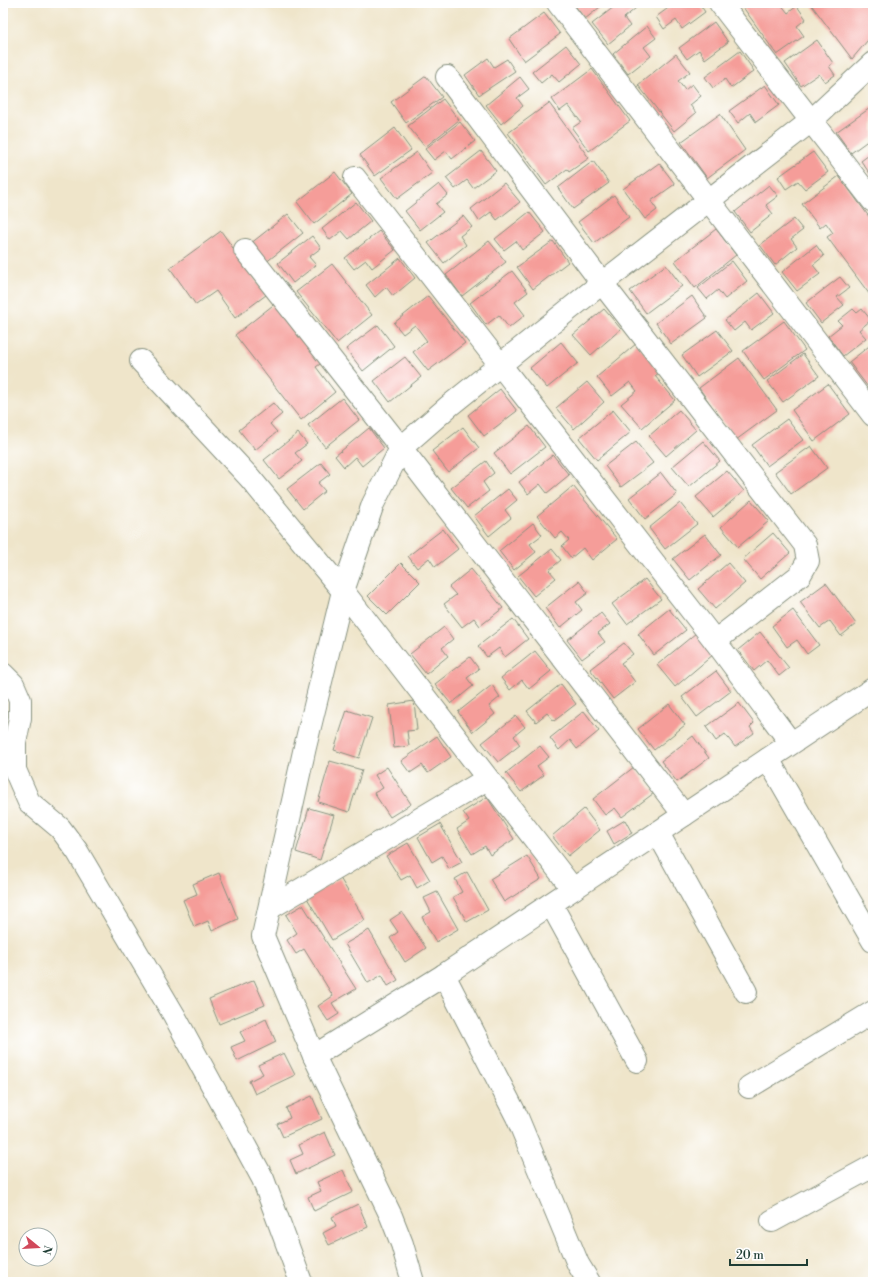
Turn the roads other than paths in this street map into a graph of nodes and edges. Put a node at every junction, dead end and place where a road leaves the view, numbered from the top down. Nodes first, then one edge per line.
1 (558, 3) edge
2 (720, 3) edge
3 (873, 63) edge
4 (447, 77) dead end
5 (811, 121) junction
6 (355, 178) dead end
7 (709, 200) junction
8 (873, 201) edge
9 (245, 250) dead end
10 (602, 283) junction
11 (141, 361) dead end
12 (500, 366) junction
13 (873, 415) edge
14 (401, 448) junction
15 (343, 591) junction
16 (715, 640) junction
17 (8, 679) edge
18 (873, 689) edge
19 (792, 743) junction
20 (768, 759) junction
21 (487, 779) junction
22 (684, 815) junction
23 (658, 832) junction
24 (573, 889) junction
25 (551, 904) junction
26 (270, 908) junction
27 (873, 941) edge
28 (444, 975) junction
29 (746, 992) dead end
30 (873, 1012) edge
31 (314, 1056) junction
32 (637, 1061) dead end
33 (749, 1087) dead end
34 (873, 1166) edge
35 (772, 1220) dead end
36 (301, 1282) edge
37 (413, 1282) edge
38 (589, 1282) edge

1 - 7 street
2 - 5 street
3 - 5 street
4 - 10 street
5 - 7 street
5 - 8 street
6 - 12 street
7 - 10 street
7 - 13 street
9 - 14 street
10 - 12 street
10 - 16 street
11 - 15 street
12 - 14 street
12 - 16 street
14 - 15 street
14 - 22 street
15 - 21 street
15 - 26 street
16 - 19 street
17 - 36 street
18 - 19 street
19 - 20 street
20 - 22 street
20 - 27 street
21 - 24 street
21 - 26 street
22 - 23 street
23 - 24 street
23 - 29 street
24 - 25 street
25 - 28 street
25 - 32 street
26 - 31 street
28 - 31 street
28 - 38 street
30 - 33 street
31 - 37 street
34 - 35 street

